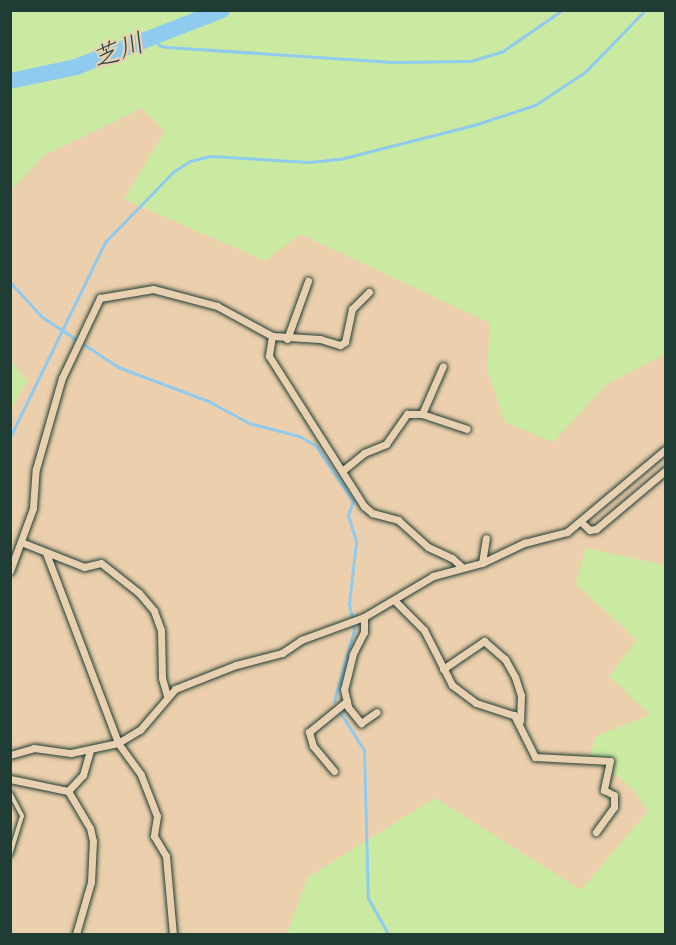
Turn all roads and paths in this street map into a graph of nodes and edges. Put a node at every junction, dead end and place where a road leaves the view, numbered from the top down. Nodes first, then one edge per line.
1 (308, 281) dead end
2 (369, 292) dead end
3 (272, 336) junction
4 (287, 339) junction
5 (443, 366) dead end
6 (422, 414) junction
7 (467, 429) dead end
8 (666, 449) edge
9 (666, 470) edge
10 (342, 471) junction
11 (581, 522) junction
12 (486, 538) dead end
13 (21, 542) junction
14 (46, 553) junction
15 (482, 563) junction
16 (460, 567) junction
17 (10, 571) edge
18 (395, 601) junction
19 (364, 617) junction
20 (443, 669) junction
21 (167, 696) junction
22 (346, 701) junction
23 (377, 712) dead end
24 (520, 721) junction
25 (118, 743) junction
26 (90, 750) junction
27 (10, 755) edge
28 (334, 771) dead end
29 (10, 779) edge
30 (68, 791) junction
31 (10, 793) edge
32 (596, 832) dead end
33 (10, 855) edge
34 (76, 934) edge
35 (173, 934) edge

1 - 4 street
2 - 4 street
3 - 4 street
3 - 10 street
3 - 13 street
5 - 6 street
6 - 7 street
6 - 10 street
8 - 11 street
9 - 11 street
10 - 16 street
11 - 15 street
12 - 15 street
13 - 14 street
13 - 17 street
14 - 21 street
14 - 25 street
15 - 16 street
16 - 18 street
18 - 19 street
18 - 20 street
19 - 21 street
19 - 22 street
20 - 24 street
20 - 24 street
21 - 25 street
22 - 23 street
22 - 28 street
24 - 32 street
25 - 26 street
25 - 35 street
26 - 27 street
26 - 30 street
29 - 30 street
30 - 34 street
31 - 33 lane

